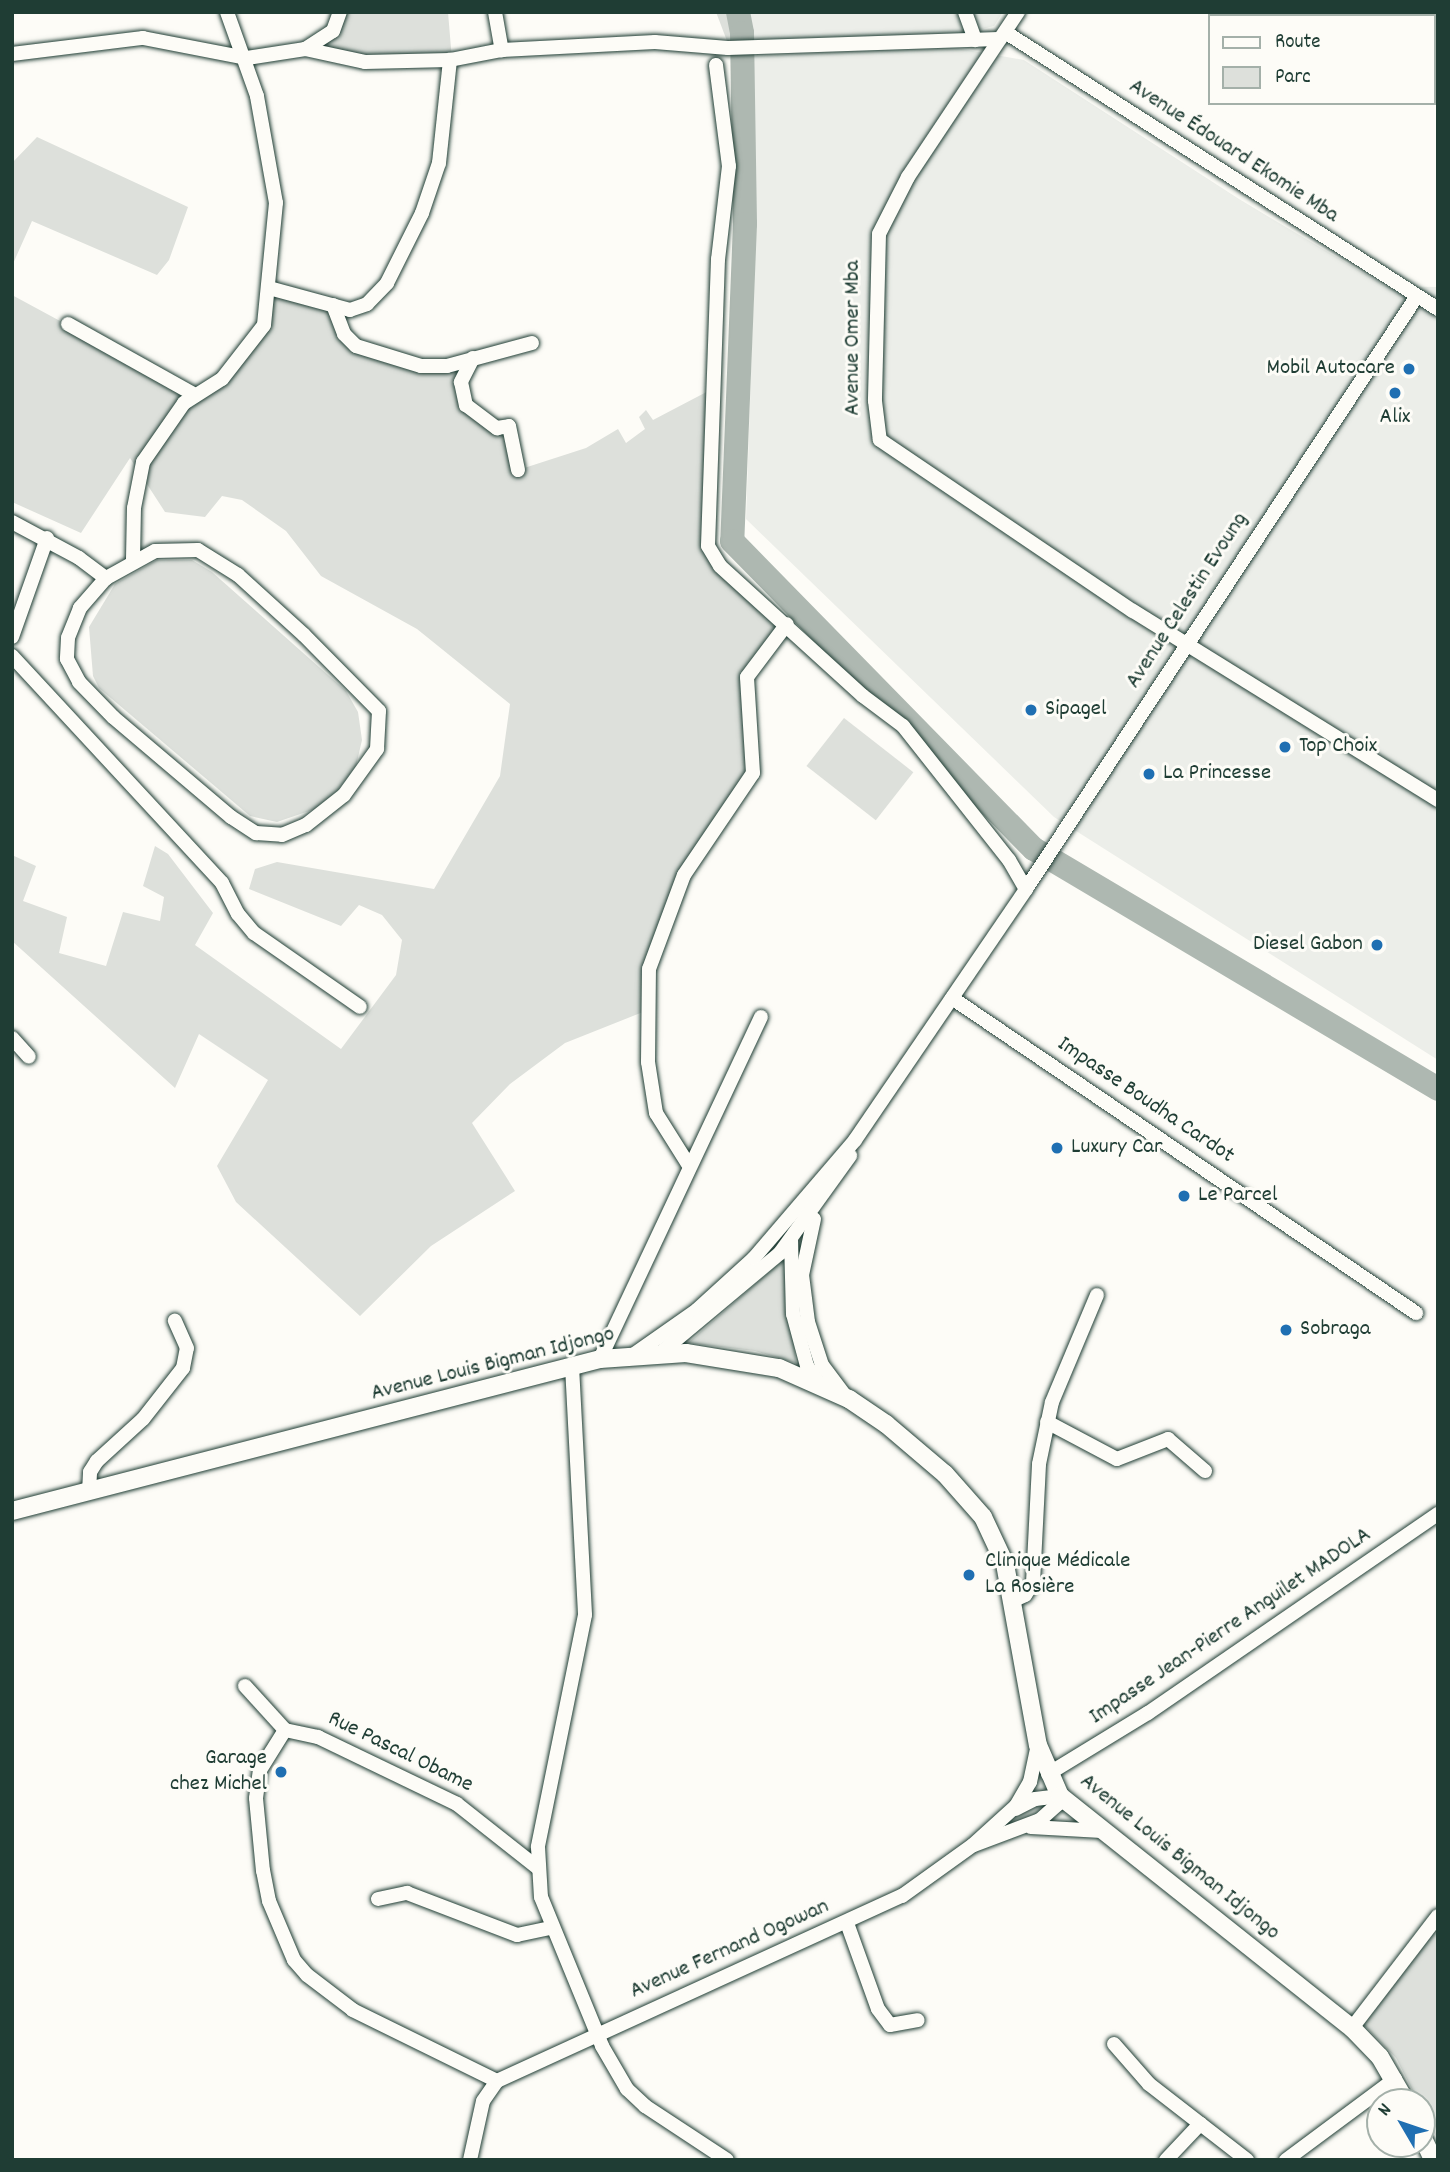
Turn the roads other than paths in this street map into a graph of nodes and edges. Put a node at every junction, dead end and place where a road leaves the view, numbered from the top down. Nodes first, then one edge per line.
1 (228, 12) edge
2 (340, 12) edge
3 (495, 12) edge
4 (965, 12) edge
5 (1018, 12) edge
6 (1003, 35) junction
7 (975, 40) junction
8 (305, 49) junction
9 (502, 50) junction
10 (12, 54) edge
11 (247, 58) junction
12 (450, 60) junction
13 (716, 65) dead end
14 (269, 288) junction
15 (1417, 296) junction
16 (333, 305) junction
17 (1438, 309) edge
18 (68, 324) dead end
19 (532, 343) dead end
20 (473, 358) junction
21 (195, 394) junction
22 (518, 470) dead end
23 (12, 522) edge
24 (47, 538) junction
25 (133, 559) junction
26 (106, 578) junction
27 (787, 624) junction
28 (12, 637) edge
29 (1186, 644) junction
30 (12, 656) edge
31 (1438, 800) edge
32 (1026, 889) junction
33 (952, 998) junction
34 (360, 1007) dead end
35 (761, 1017) dead end
36 (12, 1038) edge
37 (29, 1057) dead end
38 (855, 1140) junction
39 (688, 1164) junction
40 (827, 1190) junction
41 (799, 1208) junction
42 (791, 1240) junction
43 (1097, 1295) dead end
44 (1416, 1313) dead end
45 (175, 1321) dead end
46 (634, 1355) junction
47 (658, 1355) junction
48 (600, 1359) junction
49 (572, 1366) junction
50 (821, 1386) junction
51 (849, 1399) junction
52 (1047, 1422) junction
53 (1205, 1471) dead end
54 (89, 1492) junction
55 (12, 1511) edge
56 (1438, 1514) edge
57 (1014, 1600) junction
58 (245, 1686) dead end
59 (285, 1730) junction
60 (1038, 1745) junction
61 (1048, 1774) junction
62 (1060, 1796) junction
63 (1007, 1814) junction
64 (1013, 1830) junction
65 (1102, 1831) junction
66 (973, 1845) junction
67 (538, 1868) junction
68 (378, 1899) dead end
69 (1438, 1916) edge
70 (847, 1923) junction
71 (551, 1928) junction
72 (918, 2020) dead end
73 (1352, 2028) junction
74 (597, 2033) junction
75 (1114, 2043) dead end
76 (1395, 2079) junction
77 (497, 2081) junction
78 (1399, 2088) edge
79 (1200, 2124) junction
80 (470, 2160) edge
81 (727, 2160) edge
82 (1166, 2160) edge
83 (1247, 2160) edge
84 (1286, 2160) edge

1 - 11 street
2 - 8 street
3 - 9 street
4 - 7 street
5 - 6 street
6 - 7 street
6 - 15 street, Avenue Édouard Ekomie Mba
6 - 29 street, Avenue Omer Mba
7 - 9 street
8 - 11 street
8 - 12 street
9 - 12 street
10 - 11 street
11 - 14 street
12 - 16 street
13 - 27 street
14 - 16 street
14 - 21 street
15 - 17 street, Avenue Édouard Ekomie Mba
15 - 29 street, Avenue Celestin Evoung
16 - 20 street
18 - 21 street
19 - 20 street
20 - 22 street
21 - 25 street
23 - 24 street
24 - 26 street
24 - 28 street
25 - 26 street
25 - 26 street
27 - 32 street
27 - 39 street
29 - 31 street
29 - 32 street, Avenue Celestin Evoung
30 - 34 street
32 - 33 street, Avenue Celestin Evoung
33 - 38 street, Avenue Celestin Evoung
33 - 44 street, Impasse Boudha Cardot
35 - 39 street
36 - 37 street
38 - 40 street
38 - 41 street
39 - 48 street
40 - 42 street
40 - 51 street
41 - 42 street
41 - 46 street
42 - 47 street
42 - 50 street
43 - 52 street
45 - 54 street
46 - 47 main road, Avenue Louis Bigman Idjongo
46 - 48 main road, Avenue Louis Bigman Idjongo
47 - 50 main road, Avenue Louis Bigman Idjongo
48 - 49 main road, Avenue Louis Bigman Idjongo
49 - 54 main road, Avenue Louis Bigman Idjongo
49 - 67 street
50 - 51 main road, Avenue Louis Bigman Idjongo
51 - 57 main road, Avenue Louis Bigman Idjongo
52 - 53 street
52 - 57 street
54 - 55 main road, Avenue Louis Bigman Idjongo
56 - 61 street, Impasse Jean-Pierre Anguilet MADOLA
57 - 60 main road, Avenue Louis Bigman Idjongo
58 - 59 street
59 - 67 street, Rue Pascal Obame
59 - 77 street
60 - 61 main road, Avenue Louis Bigman Idjongo
60 - 63 street
61 - 62 main road, Avenue Louis Bigman Idjongo
62 - 63 street
62 - 64 street
62 - 65 main road, Avenue Louis Bigman Idjongo
63 - 66 street
64 - 65 street
64 - 66 street
65 - 73 main road, Avenue Louis Bigman Idjongo
66 - 70 street, Avenue Fernand Ogowan
67 - 71 street
68 - 71 street
69 - 73 street
70 - 72 street
70 - 74 street, Avenue Fernand Ogowan
71 - 74 street
73 - 76 main road, Avenue Louis Bigman Idjongo
74 - 77 street, Avenue Fernand Ogowan
74 - 81 street
75 - 79 street
76 - 78 main road, Avenue Louis Bigman Idjongo
76 - 84 street
77 - 80 street
79 - 82 street
79 - 83 street

